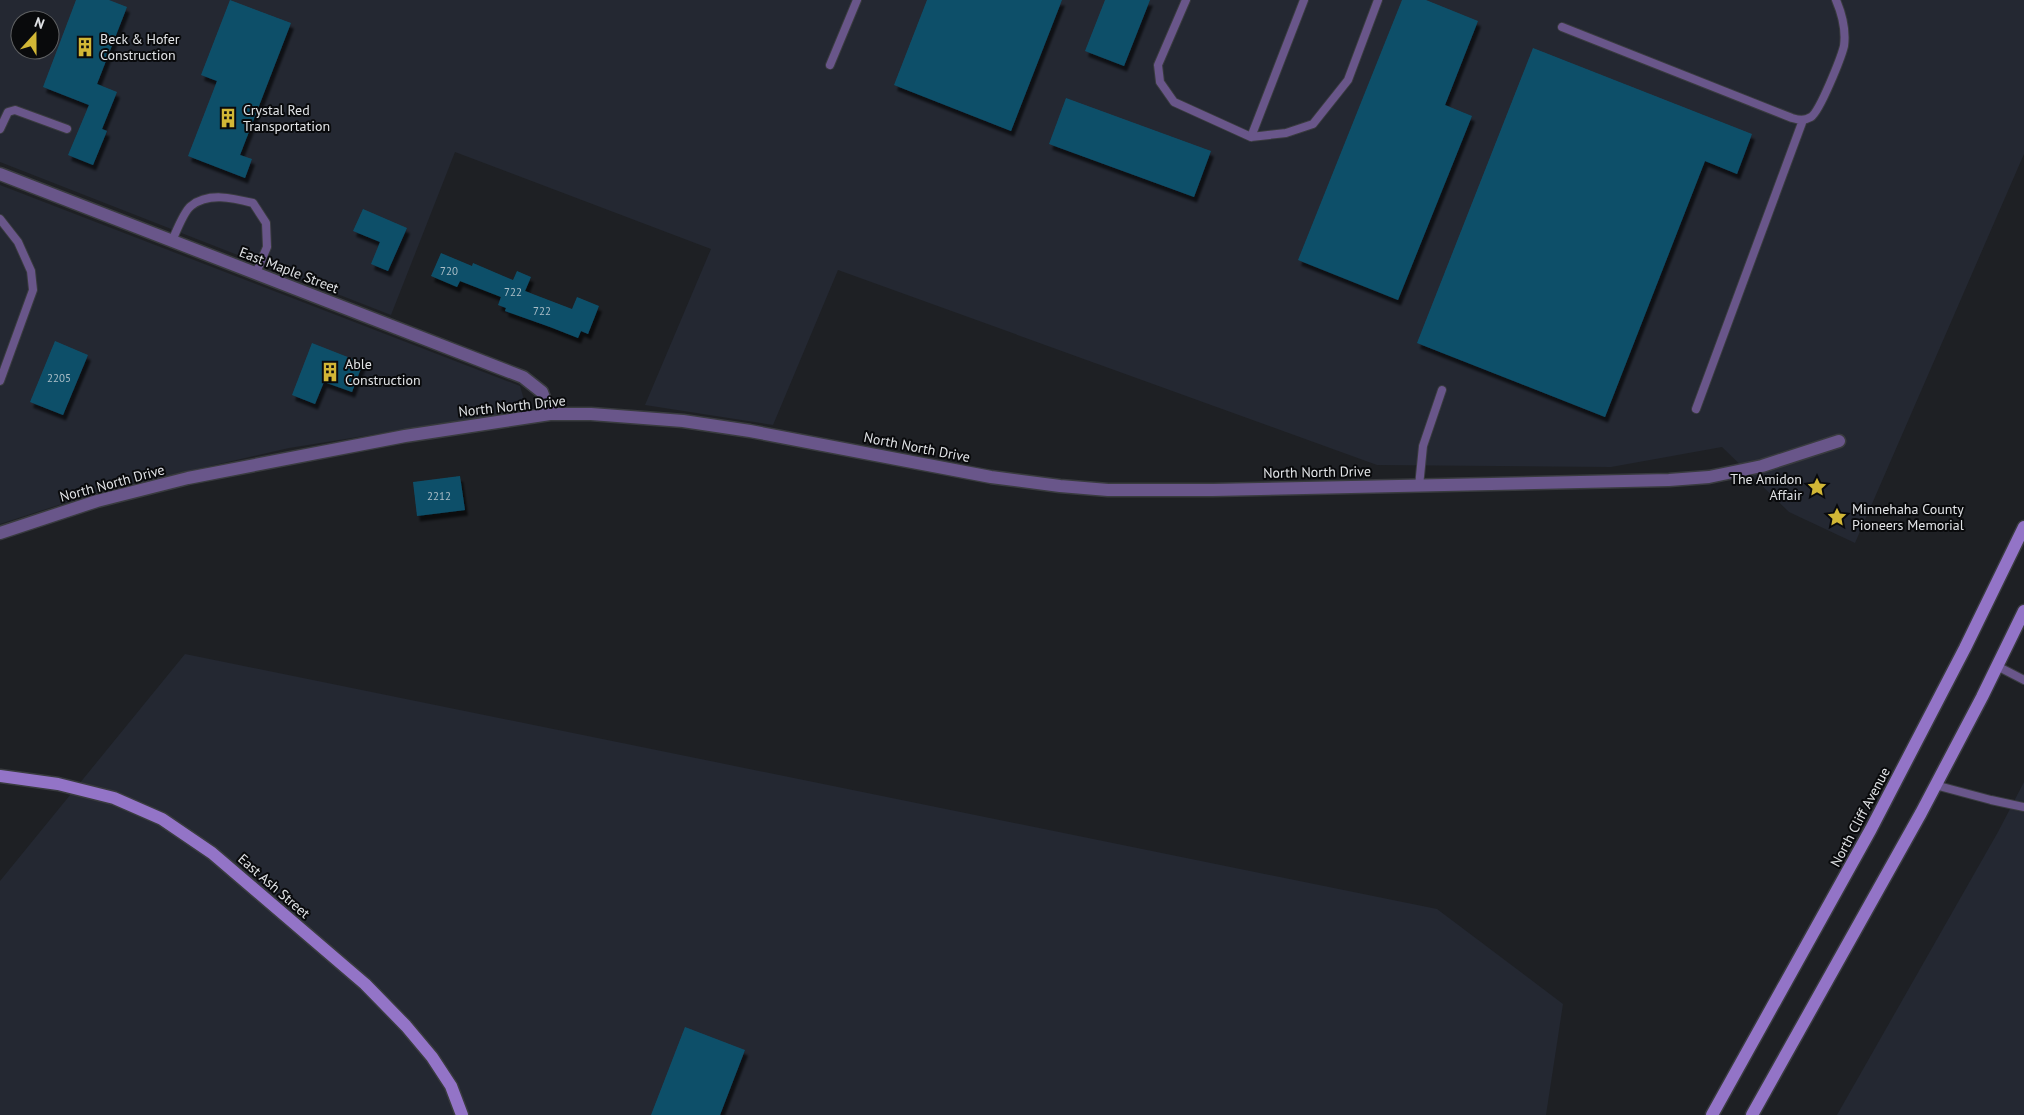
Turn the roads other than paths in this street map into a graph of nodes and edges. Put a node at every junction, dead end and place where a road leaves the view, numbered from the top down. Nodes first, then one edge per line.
1 (857, 0) edge
2 (1186, 0) edge
3 (1304, 0) edge
4 (1378, 0) edge
5 (1836, 0) edge
6 (1562, 27) dead end
7 (830, 65) dead end
8 (1803, 120) junction
9 (0, 129) edge
10 (67, 129) dead end
11 (1252, 137) junction
12 (0, 174) edge
13 (0, 219) edge
14 (172, 241) junction
15 (256, 274) junction
16 (0, 380) edge
17 (1442, 390) dead end
18 (1696, 409) dead end
19 (550, 414) junction
20 (1838, 441) dead end
21 (1419, 486) junction
22 (2024, 528) edge
23 (0, 533) edge
24 (2024, 611) edge
25 (1997, 666) junction
26 (2024, 680) edge
27 (0, 776) edge
28 (1936, 786) junction
29 (2024, 807) edge
30 (462, 1115) edge
31 (1712, 1115) edge
32 (1752, 1115) edge

1 - 7 lane
2 - 11 lane
3 - 11 lane
4 - 11 lane
5 - 8 lane
6 - 8 lane
8 - 18 lane
9 - 10 lane
12 - 14 street, East Maple Street
13 - 16 lane
14 - 15 street, East Maple Street
14 - 15 lane
15 - 19 street, East Maple Street
17 - 21 lane
19 - 21 street, North North Drive
19 - 23 street, North North Drive
20 - 21 street, North North Drive
22 - 31 main road, North Cliff Avenue
24 - 25 main road
25 - 26 lane
25 - 28 main road
27 - 30 main road, East Ash Street
28 - 29 lane
28 - 32 main road

